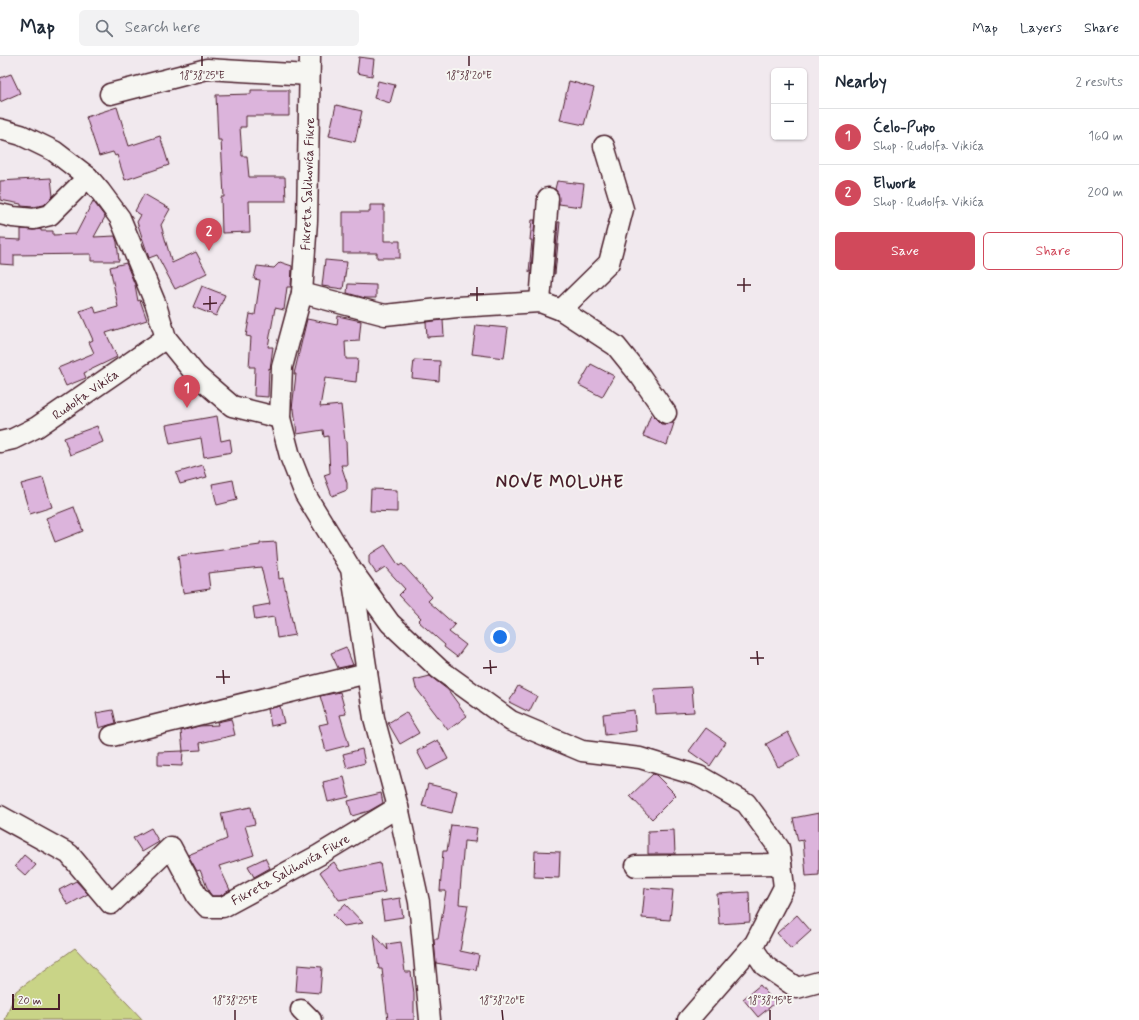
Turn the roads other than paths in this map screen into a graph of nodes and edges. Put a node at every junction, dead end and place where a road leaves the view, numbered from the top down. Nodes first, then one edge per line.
1 (310, 65) edge
2 (110, 94) dead end
3 (0, 129) edge
4 (604, 146) dead end
5 (88, 177) junction
6 (548, 198) dead end
7 (0, 214) edge
8 (302, 292) junction
9 (540, 302) junction
10 (561, 310) junction
11 (166, 338) junction
12 (666, 413) dead end
13 (280, 418) junction
14 (0, 442) edge
15 (351, 568) junction
16 (367, 673) junction
17 (112, 736) dead end
18 (398, 807) junction
19 (0, 816) edge
20 (781, 864) junction
21 (636, 866) dead end
22 (752, 947) junction
23 (819, 982) edge
24 (430, 1020) edge
25 (688, 1020) edge

1 - 2 street, Fikreta Salihovića Fikre
1 - 8 street, Fikreta Salihovića Fikre
3 - 5 street
4 - 10 street
5 - 7 street
5 - 11 street
6 - 9 street
8 - 9 street
8 - 13 street, Fikreta Salihovića Fikre
9 - 10 street
10 - 12 street
11 - 13 street
11 - 14 street, Rudolfa Vikića
13 - 15 street, Fikreta Salihovića Fikre
15 - 16 street, Fikreta Salihovića Fikre
15 - 20 street, Fikreta Salihovića Fikre
16 - 17 street
16 - 18 street, Fikreta Salihovića Fikre
18 - 19 street, Fikreta Salihovića Fikre
18 - 24 street, Fikreta Salihovića Fikre
20 - 21 street
20 - 22 street, Fikreta Salihovića Fikre
22 - 23 street
22 - 25 street, Fikreta Salihovića Fikre

